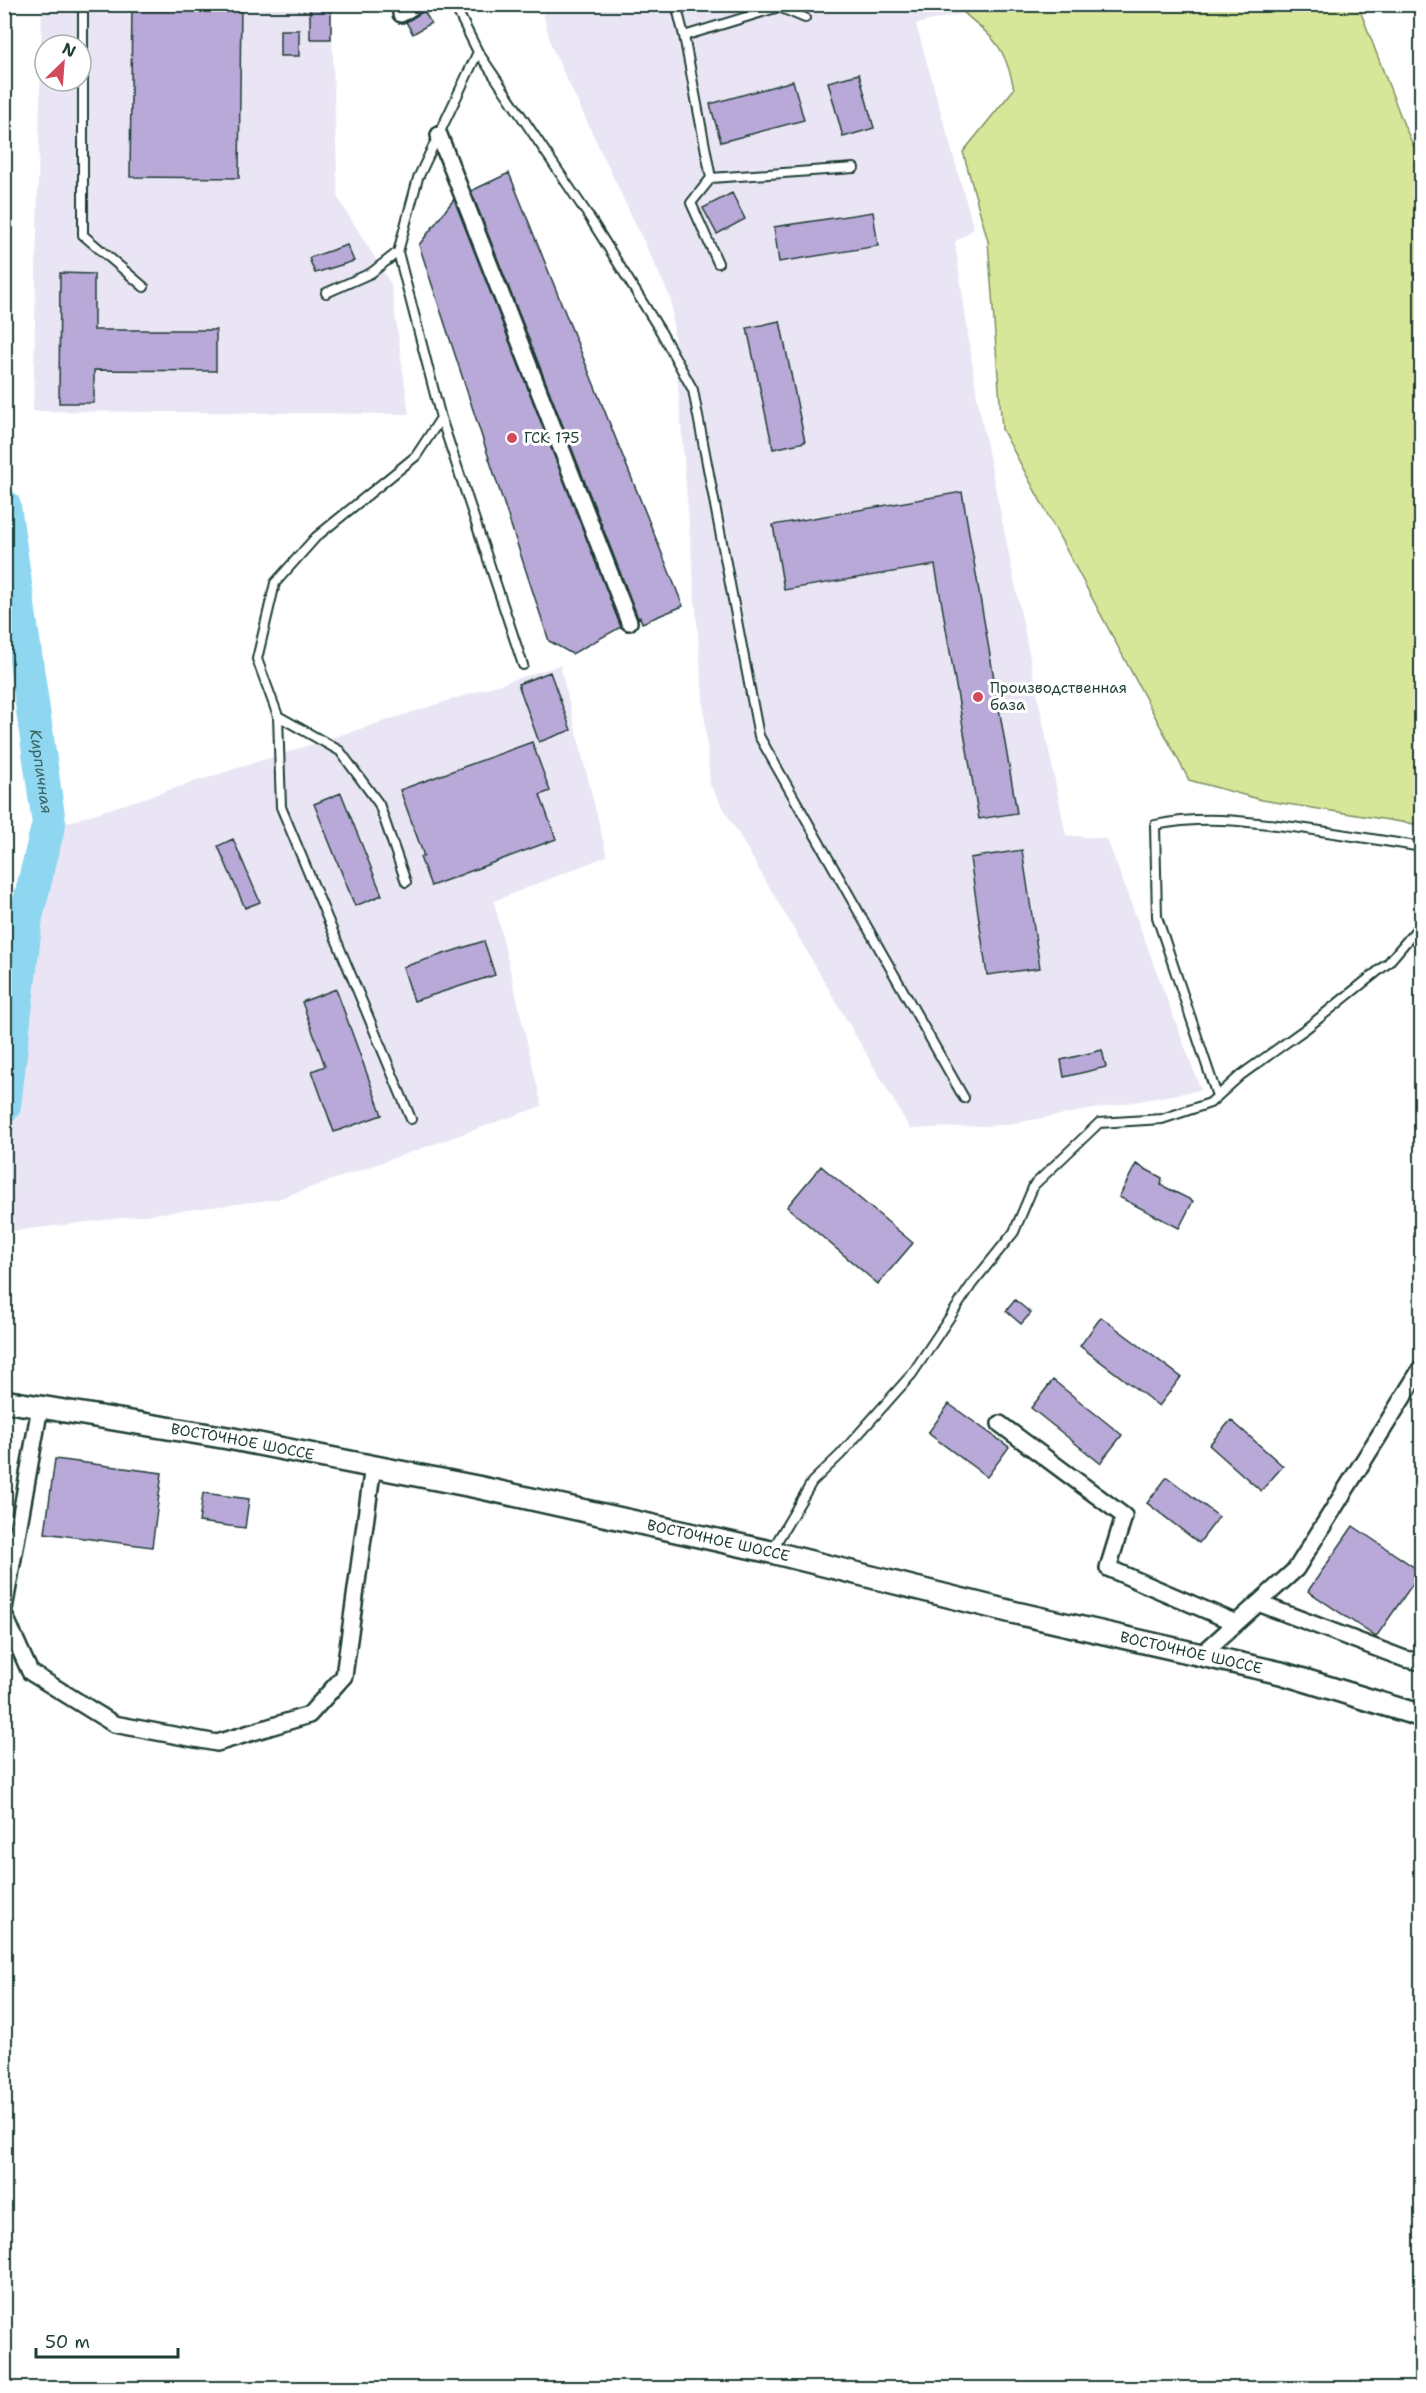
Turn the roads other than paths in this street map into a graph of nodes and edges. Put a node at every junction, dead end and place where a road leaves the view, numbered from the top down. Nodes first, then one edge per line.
1 (82, 4) edge
2 (417, 4) edge
3 (454, 4) edge
4 (676, 4) edge
5 (779, 6) edge
6 (401, 15) dead end
7 (805, 18) dead end
8 (684, 36) junction
9 (478, 52) junction
10 (439, 135) junction
11 (854, 168) dead end
12 (711, 178) junction
13 (398, 252) junction
14 (718, 263) dead end
15 (144, 287) dead end
16 (326, 293) dead end
17 (441, 418) junction
18 (629, 622) dead end
19 (523, 665) dead end
20 (278, 716) junction
21 (1422, 847) edge
22 (406, 882) dead end
23 (1422, 923) edge
24 (1217, 1096) junction
25 (964, 1098) dead end
26 (411, 1119) dead end
27 (1422, 1367) edge
28 (6, 1401) edge
29 (40, 1407) junction
30 (1000, 1424) dead end
31 (373, 1466) junction
32 (771, 1552) junction
33 (1258, 1604) junction
34 (4, 1609) edge
35 (4, 1614) edge
36 (1236, 1623) junction
37 (1201, 1655) junction
38 (1422, 1662) edge
39 (1422, 1716) edge

1 - 15 lane
2 - 6 street
3 - 9 lane
4 - 8 lane
5 - 7 lane
5 - 8 lane
8 - 12 lane
9 - 10 lane
9 - 25 lane
10 - 13 lane
10 - 18 street
11 - 12 lane
12 - 14 lane
13 - 16 lane
13 - 17 lane
17 - 19 lane
17 - 20 lane
20 - 22 lane
20 - 26 lane
21 - 24 lane
23 - 24 lane
24 - 32 lane
27 - 33 street
28 - 29 street, ВОСТОЧНОЕ ШОССЕ
29 - 31 street, ВОСТОЧНОЕ ШОССЕ
29 - 34 street
30 - 36 street
31 - 32 street, ВОСТОЧНОЕ ШОССЕ
31 - 35 street
32 - 37 street, ВОСТОЧНОЕ ШОССЕ
33 - 36 street
33 - 38 street
36 - 37 street
37 - 39 street, ВОСТОЧНОЕ ШОССЕ

